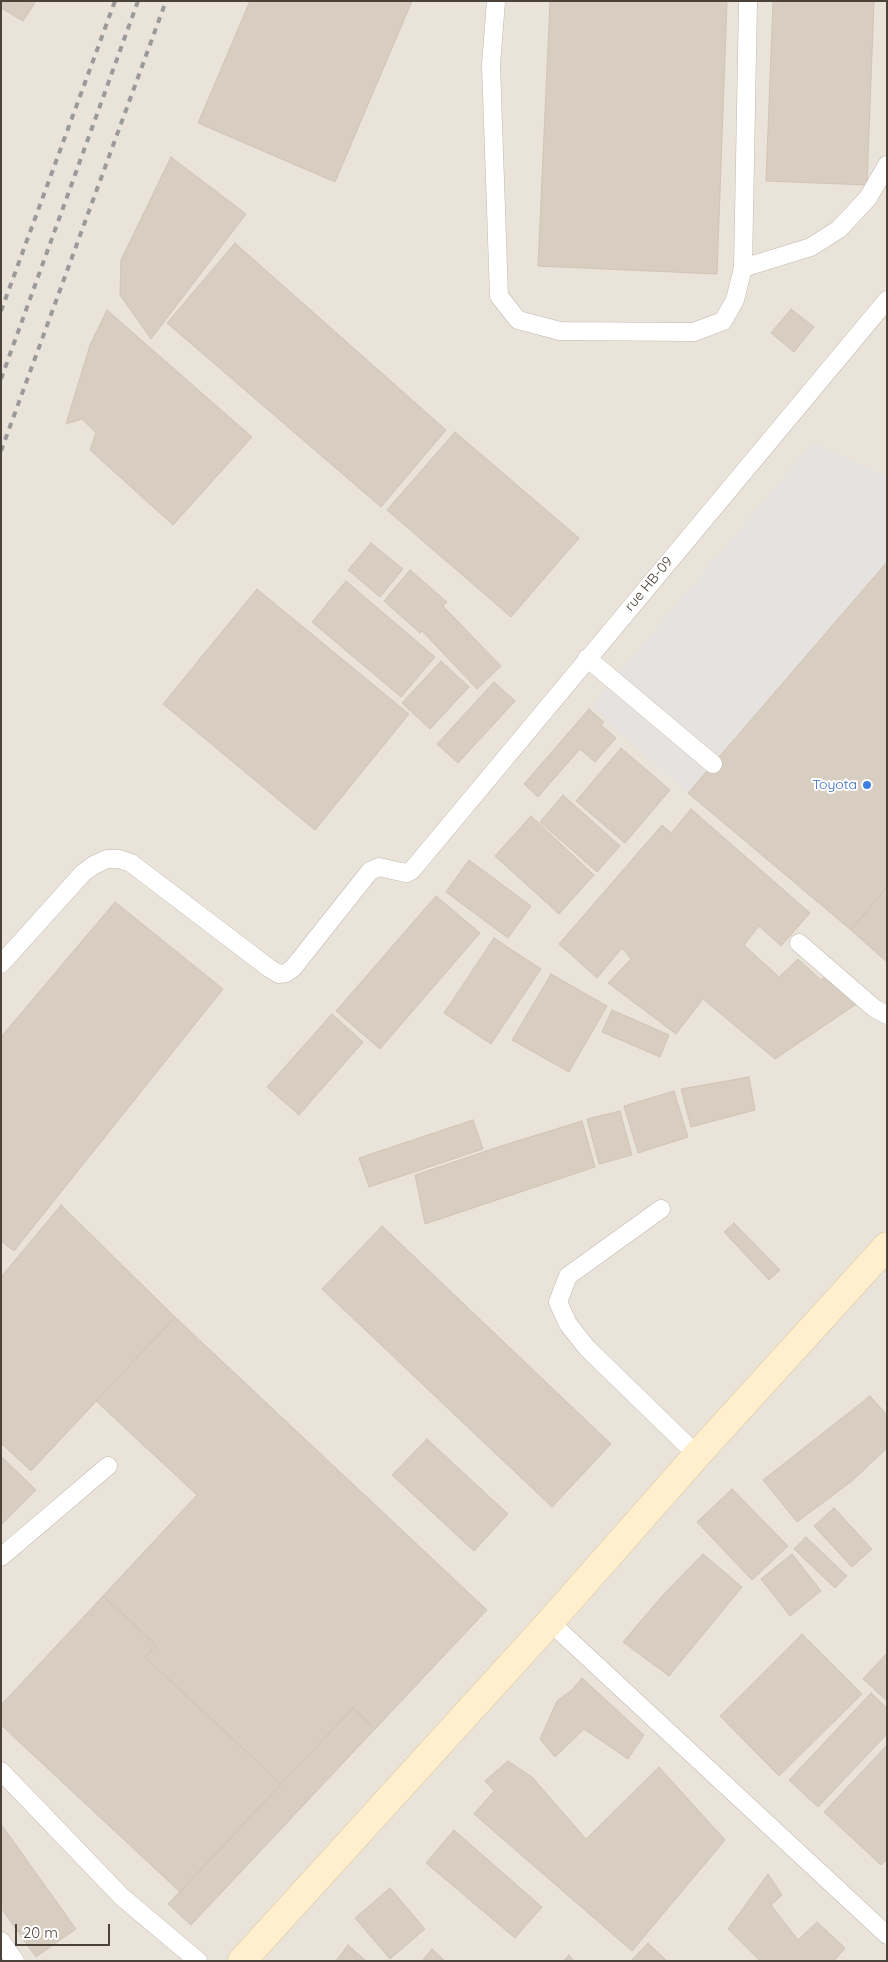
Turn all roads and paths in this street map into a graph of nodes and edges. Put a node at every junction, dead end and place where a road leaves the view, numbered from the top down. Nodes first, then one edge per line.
1 (496, 1) edge
2 (748, 1) edge
3 (887, 165) edge
4 (743, 268) junction
5 (887, 300) edge
6 (587, 658) junction
7 (713, 764) dead end
8 (799, 943) dead end
9 (1, 964) edge
10 (887, 1015) edge
11 (661, 1209) dead end
12 (887, 1246) edge
13 (697, 1456) junction
14 (108, 1466) dead end
15 (1, 1557) edge
16 (550, 1622) junction
17 (1, 1771) edge
18 (887, 1935) edge
19 (1, 1941) edge
20 (15, 1961) edge
21 (198, 1961) edge
22 (242, 1961) edge

1 - 4 lane
2 - 4 lane
3 - 4 lane
5 - 6 lane, rue HB-09
6 - 7 lane
6 - 9 lane, rue HB-09
8 - 10 lane
11 - 13 lane
12 - 13 street
13 - 16 street
14 - 15 lane
16 - 18 lane
16 - 22 street
17 - 21 lane
19 - 20 lane

